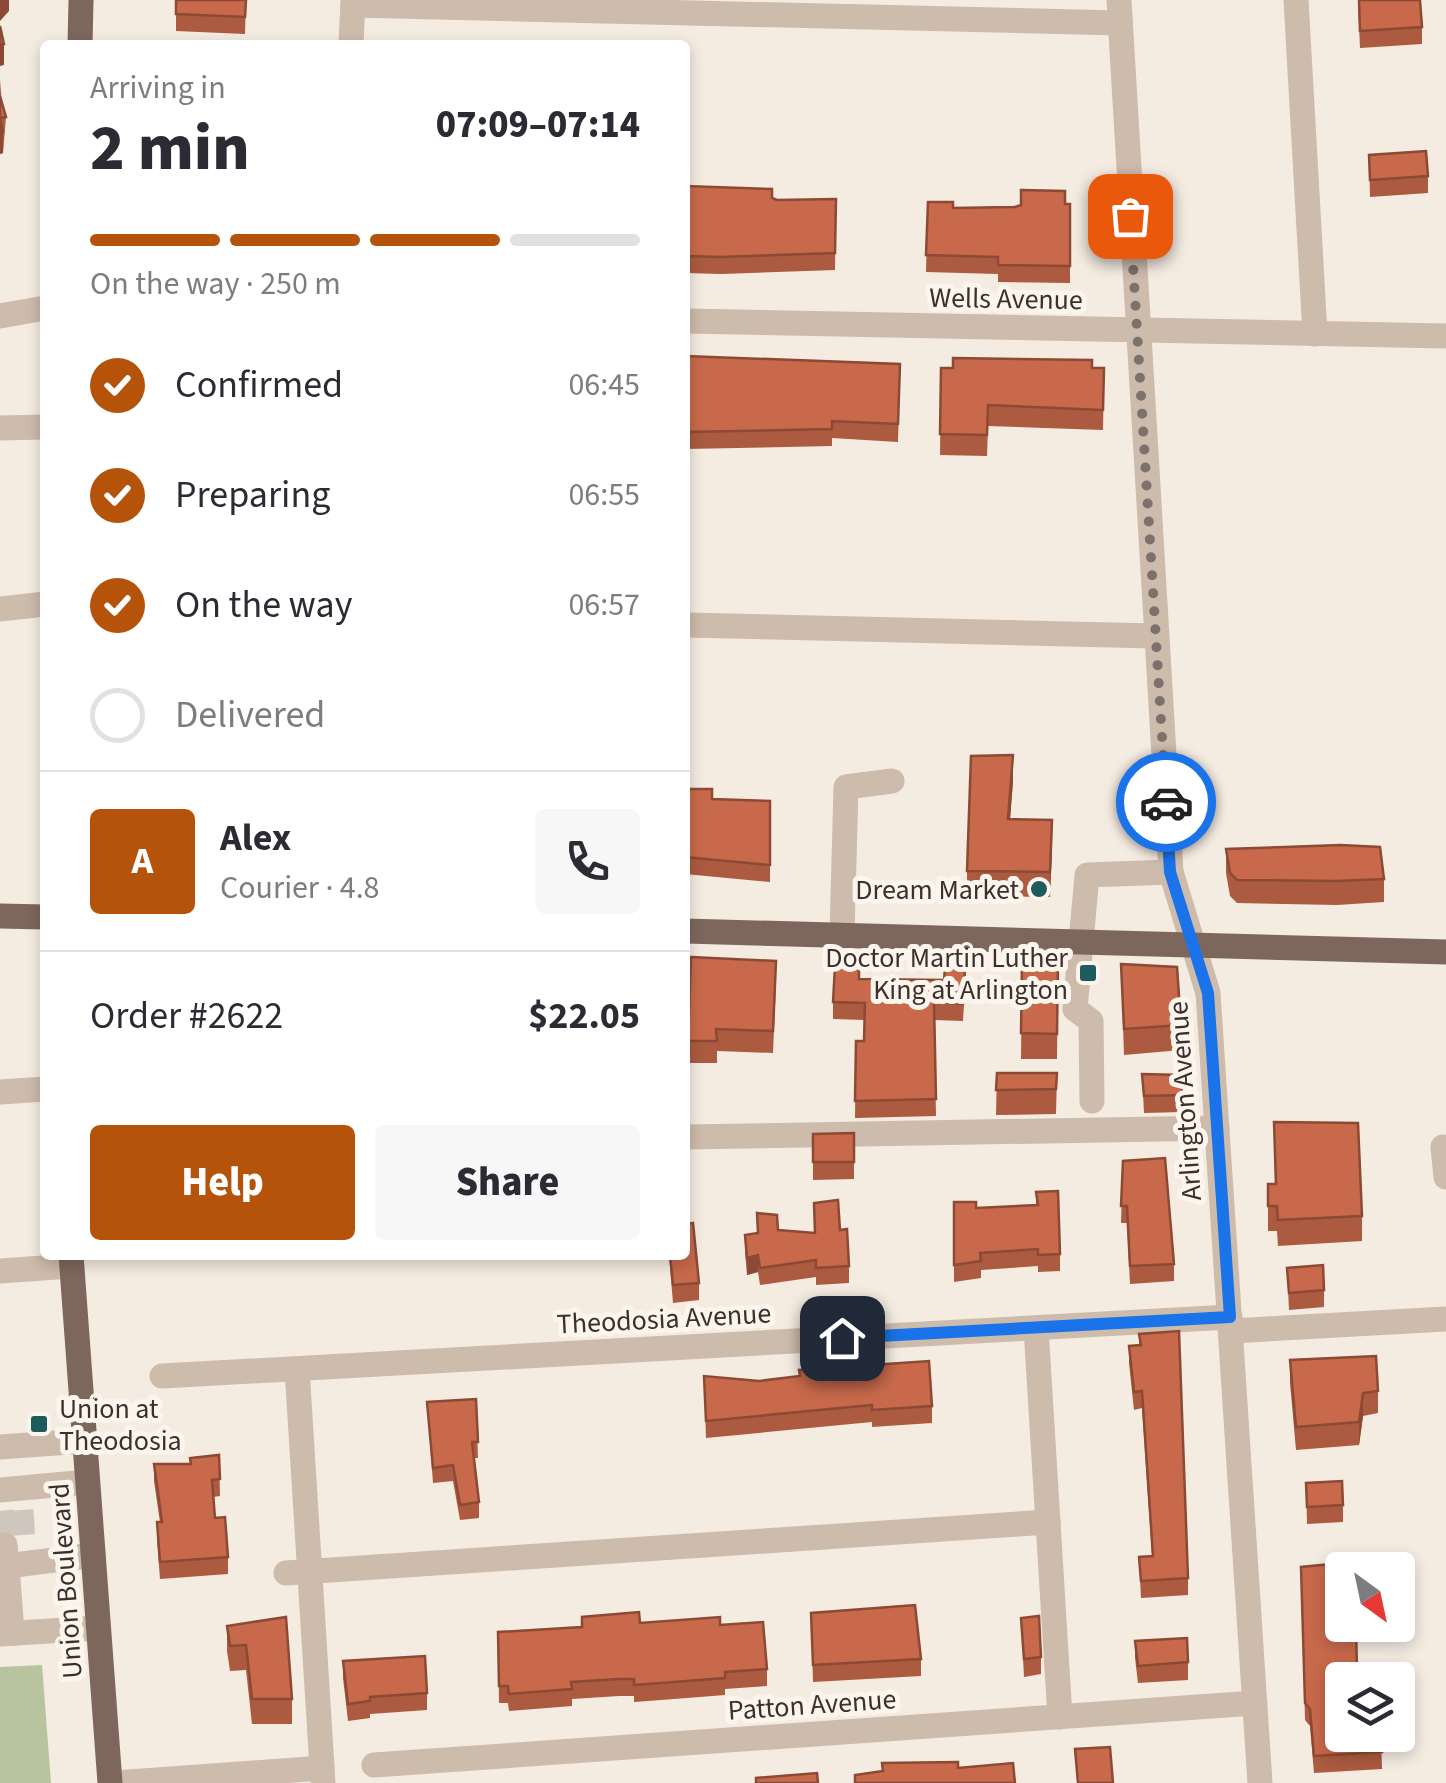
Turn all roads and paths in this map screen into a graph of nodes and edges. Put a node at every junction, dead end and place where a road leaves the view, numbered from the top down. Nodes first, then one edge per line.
1 (82, 0) edge
2 (1296, 0) edge
3 (353, 3) edge
4 (1119, 12) edge
5 (80, 40) edge
6 (351, 40) edge
7 (40, 309) edge
8 (0, 316) edge
9 (690, 321) edge
10 (1136, 331) junction
11 (1315, 334) junction
12 (1446, 336) edge
13 (0, 428) edge
14 (40, 428) edge
15 (40, 604) edge
16 (0, 608) edge
17 (690, 625) edge
18 (1155, 636) junction
19 (892, 781) dead end
20 (1170, 872) junction
21 (0, 916) edge
22 (40, 917) edge
23 (690, 930) edge
24 (842, 934) junction
25 (1081, 940) junction
26 (1192, 942) junction
27 (1446, 952) edge
28 (40, 1089) edge
29 (0, 1092) edge
30 (1092, 1102) dead end
31 (1217, 1128) junction
32 (690, 1136) edge
33 (1443, 1147) dead end
34 (1446, 1177) edge
35 (71, 1261) edge
36 (0, 1271) edge
37 (1446, 1319) edge
38 (1230, 1324) junction
39 (1036, 1328) junction
40 (297, 1369) junction
41 (162, 1376) dead end
42 (84, 1442) junction
43 (0, 1447) edge
44 (88, 1482) junction
45 (4, 1499) edge
46 (1048, 1522) junction
47 (8, 1554) edge
48 (92, 1555) junction
49 (313, 1572) junction
50 (286, 1573) dead end
51 (98, 1628) junction
52 (6, 1634) edge
53 (1255, 1703) junction
54 (1060, 1716) junction
55 (374, 1765) dead end
56 (323, 1776) edge
57 (112, 1783) edge
58 (1260, 1783) edge

1 - 5 main road
2 - 11 street
3 - 4 street
3 - 6 street
4 - 10 street, Arlington Avenue
7 - 8 street
9 - 10 street, Wells Avenue
10 - 11 street, Wells Avenue
10 - 18 street, Arlington Avenue
11 - 12 street, Wells Avenue
13 - 14 street
15 - 16 street
17 - 18 street
18 - 20 street, Arlington Avenue
19 - 24 street
20 - 25 street
20 - 26 street, Arlington Avenue
21 - 22 main road
23 - 24 main road
24 - 25 main road
25 - 26 main road
25 - 30 street
26 - 27 main road
26 - 31 street, Arlington Avenue
28 - 29 street
31 - 32 street
31 - 38 street, Arlington Avenue
33 - 34 street
35 - 36 street
35 - 42 main road, Union Boulevard
37 - 38 street, Theodosia Avenue
38 - 39 street, Theodosia Avenue
38 - 53 street, Arlington Avenue
39 - 40 street, Theodosia Avenue
39 - 46 street
40 - 41 street, Theodosia Avenue
40 - 49 street
42 - 43 street
42 - 44 main road, Union Boulevard
44 - 45 street
44 - 48 main road, Union Boulevard
46 - 49 street
46 - 54 street
47 - 48 street
47 - 52 street
48 - 51 main road, Union Boulevard
49 - 50 street
49 - 56 street
51 - 52 street
51 - 57 main road, Union Boulevard
53 - 54 street, Patton Avenue
53 - 58 street, Arlington Avenue
54 - 55 street, Patton Avenue
56 - 57 street

